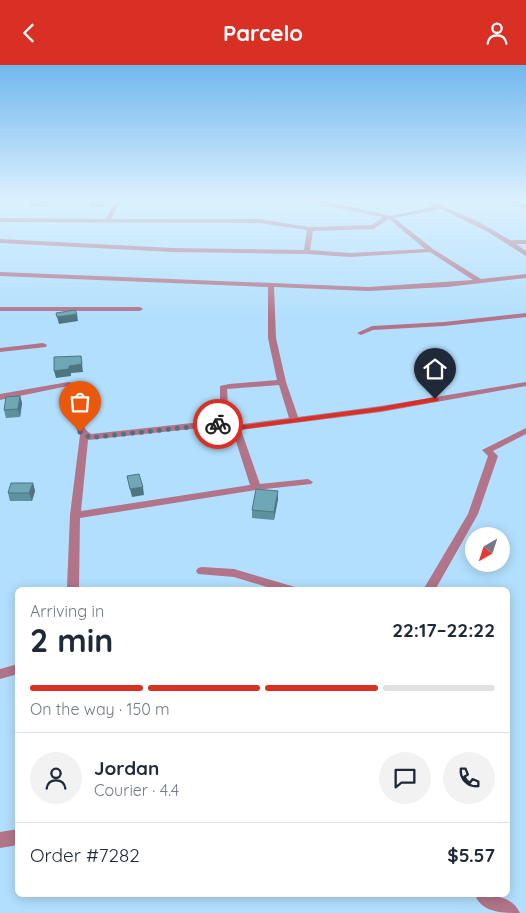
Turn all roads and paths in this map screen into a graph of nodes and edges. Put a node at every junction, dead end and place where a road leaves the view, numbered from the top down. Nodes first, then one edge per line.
1 (309, 240) edge
2 (419, 240) edge
3 (505, 240) edge
4 (0, 241) edge
5 (510, 242) junction
6 (526, 242) edge
7 (431, 249) junction
8 (307, 252) junction
9 (526, 254) edge
10 (0, 274) edge
11 (526, 276) edge
12 (479, 281) junction
13 (270, 286) junction
14 (0, 309) edge
15 (140, 309) dead end
16 (526, 315) edge
17 (361, 333) dead end
18 (42, 345) dead end
19 (0, 350) edge
20 (282, 382) junction
21 (526, 384) edge
22 (0, 397) edge
23 (294, 421) junction
24 (225, 424) junction
25 (236, 428) junction
26 (526, 431) edge
27 (84, 435) junction
28 (308, 482) dead end
29 (256, 487) junction
30 (75, 515) junction
31 (202, 571) dead end
32 (73, 587) dead end
33 (281, 587) edge
34 (431, 587) edge
35 (15, 670) edge
36 (0, 674) edge
37 (15, 838) edge
38 (0, 840) edge
39 (486, 897) edge
40 (510, 913) edge

1 - 8 street
2 - 7 street
3 - 5 street
4 - 8 street
5 - 6 street
5 - 9 street
7 - 8 street
7 - 12 street
10 - 13 street
11 - 12 street
12 - 13 street
13 - 20 street
14 - 15 street
16 - 17 street
18 - 19 street
20 - 23 street
20 - 24 street
21 - 23 street
22 - 27 street
23 - 25 street
24 - 25 street
24 - 27 street
25 - 29 street
26 - 34 street
27 - 30 street
28 - 29 street
29 - 30 street
30 - 32 street
31 - 33 street
35 - 36 street
37 - 38 street
39 - 40 street

